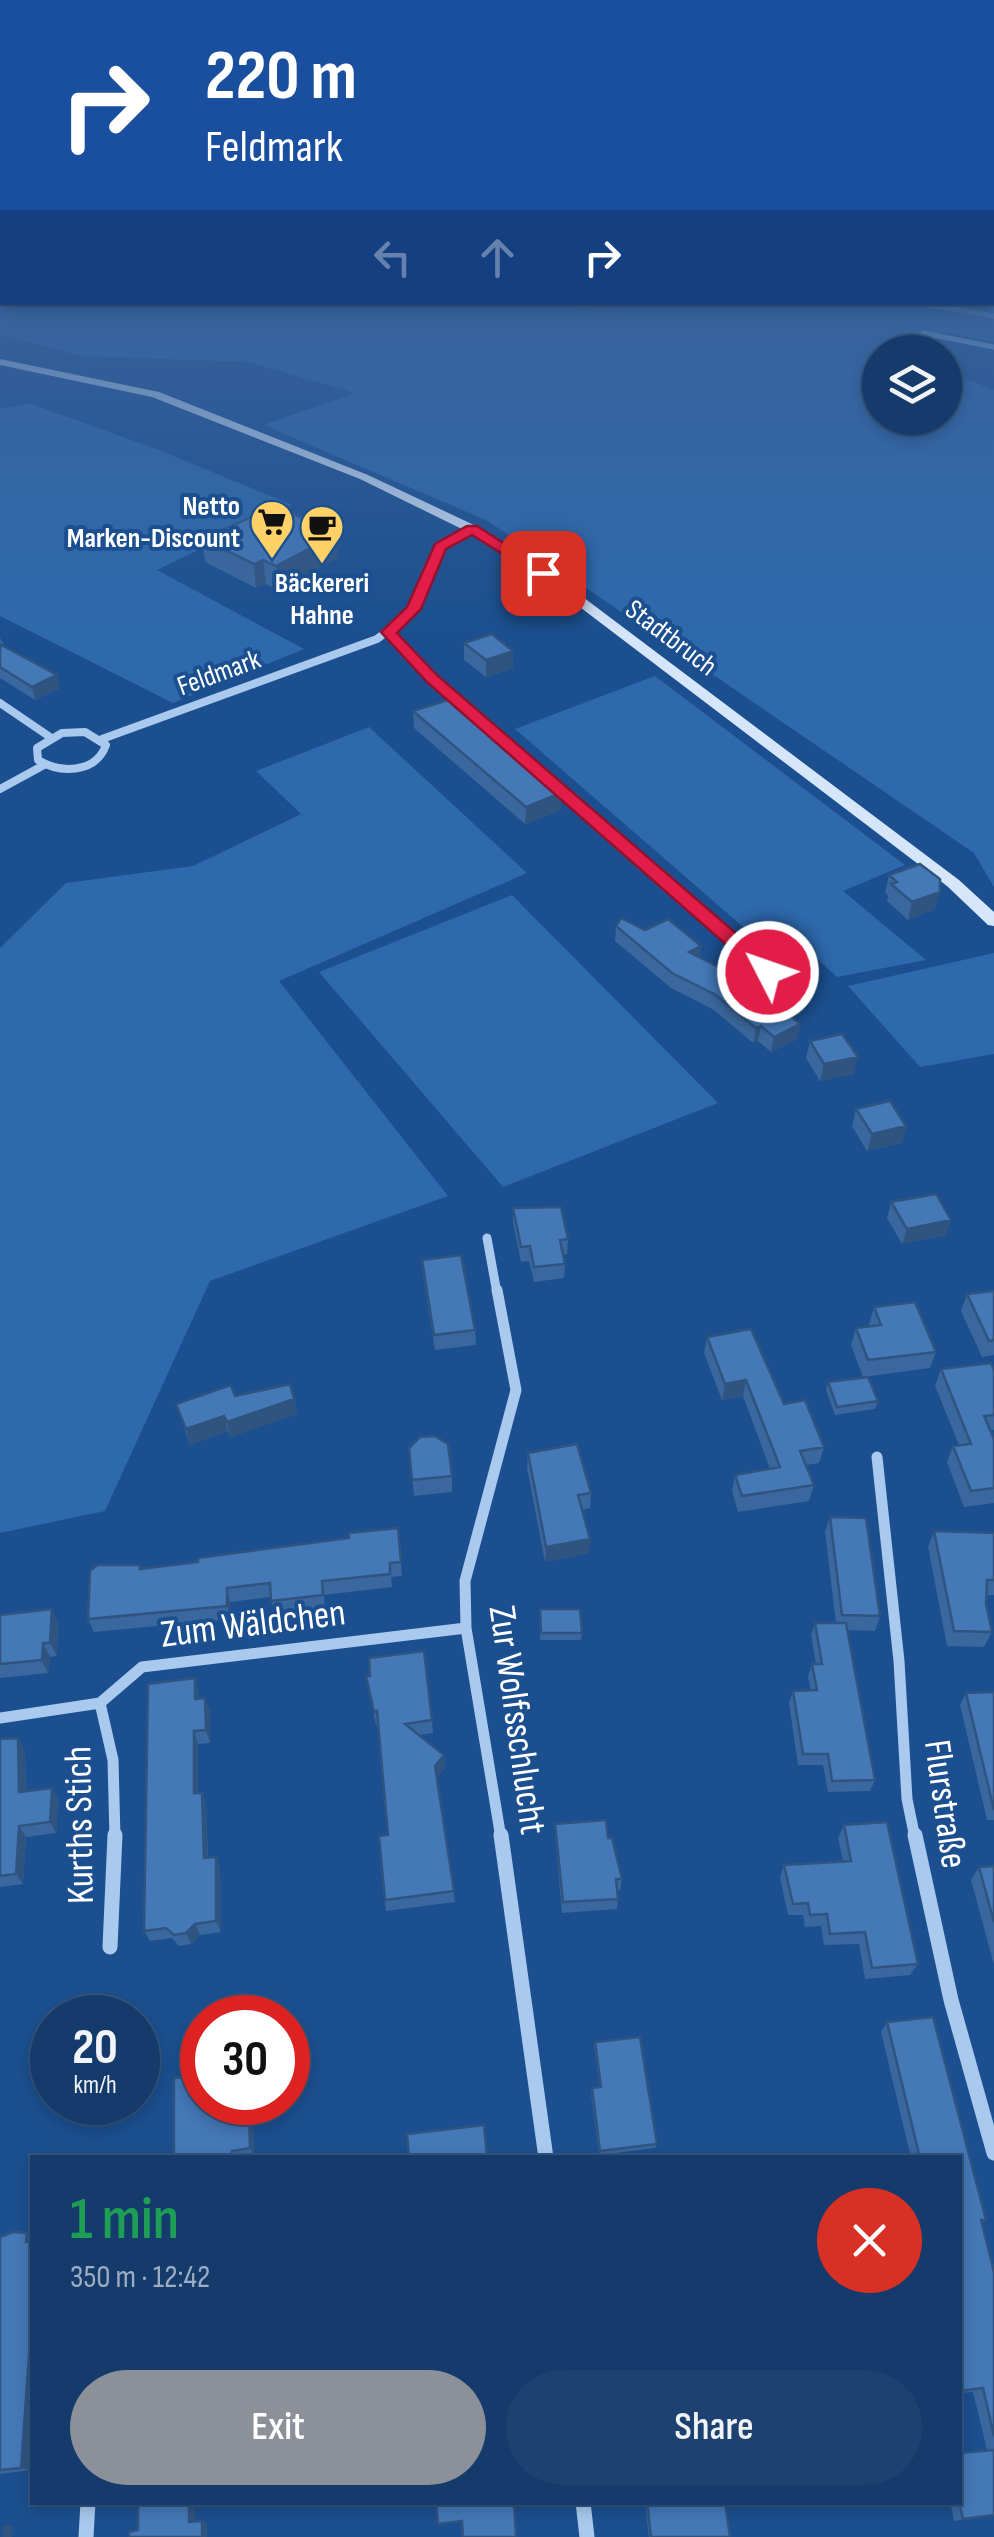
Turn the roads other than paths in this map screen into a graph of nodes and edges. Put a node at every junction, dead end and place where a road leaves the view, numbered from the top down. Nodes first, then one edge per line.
1 (171, 400) edge
2 (472, 529) junction
3 (388, 632) junction
4 (0, 703) edge
5 (50, 737) junction
6 (102, 739) junction
7 (44, 765) junction
8 (0, 789) edge
9 (994, 921) edge
10 (768, 972) dead end
11 (486, 1238) dead end
12 (878, 1457) dead end
13 (466, 1628) junction
14 (100, 1704) junction
15 (0, 1718) edge
16 (110, 1946) dead end
17 (994, 2153) edge
18 (546, 2155) edge
19 (88, 2505) edge
20 (584, 2505) edge
21 (86, 2537) edge
22 (587, 2537) edge

1 - 2 street, Stadtbruch
2 - 3 street, Feldmark
2 - 9 street, Stadtbruch
3 - 6 street, Feldmark
3 - 10 street
4 - 5 street
5 - 6 street, Feldmark
5 - 7 street
6 - 7 street, Feldmark
7 - 8 street, Feldmark
11 - 13 street, Zur Wolfsschlucht
12 - 17 street, Flurstraße
13 - 14 street, Zum Wäldchen
13 - 18 street, Zur Wolfsschlucht
14 - 15 street
14 - 16 street, Kurths Stich
19 - 21 street
20 - 22 street

